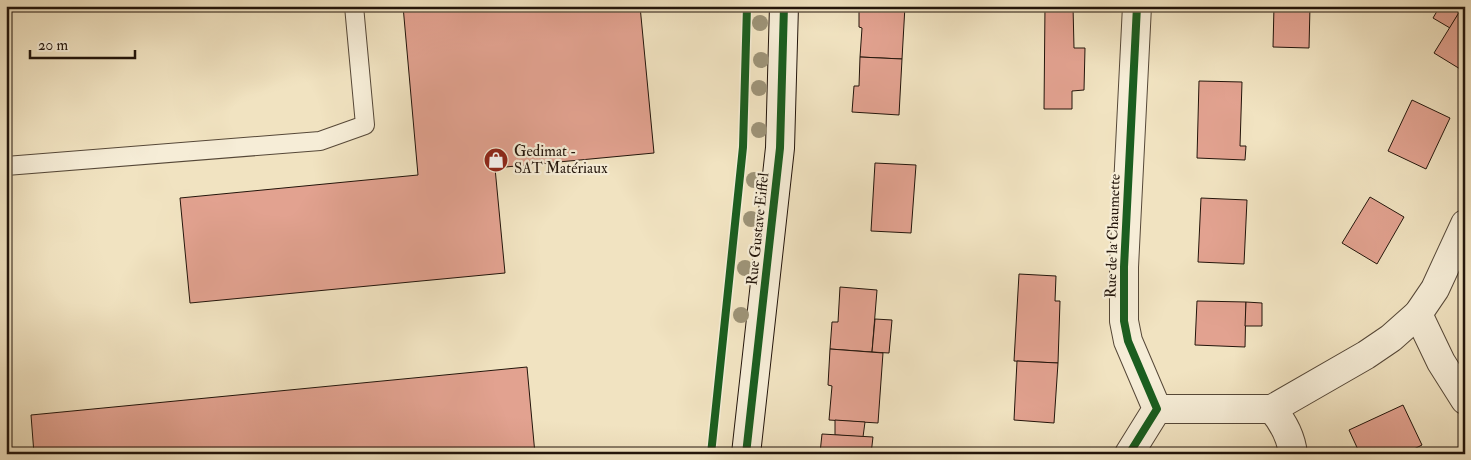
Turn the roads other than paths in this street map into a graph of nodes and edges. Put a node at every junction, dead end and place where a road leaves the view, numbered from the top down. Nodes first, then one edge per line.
1 (354, 6) edge
2 (784, 6) edge
3 (1138, 6) edge
4 (6, 166) edge
5 (1465, 224) edge
6 (1418, 314) junction
7 (1465, 400) edge
8 (1157, 409) junction
9 (1272, 409) junction
10 (746, 454) edge
11 (1129, 454) edge
12 (1293, 454) edge

1 - 4 lane
2 - 10 street, Rue Gustave Eiffel
3 - 8 street, Rue de la Chaumette
5 - 6 street
6 - 7 street
6 - 9 street
8 - 9 street
8 - 11 street
9 - 12 street

